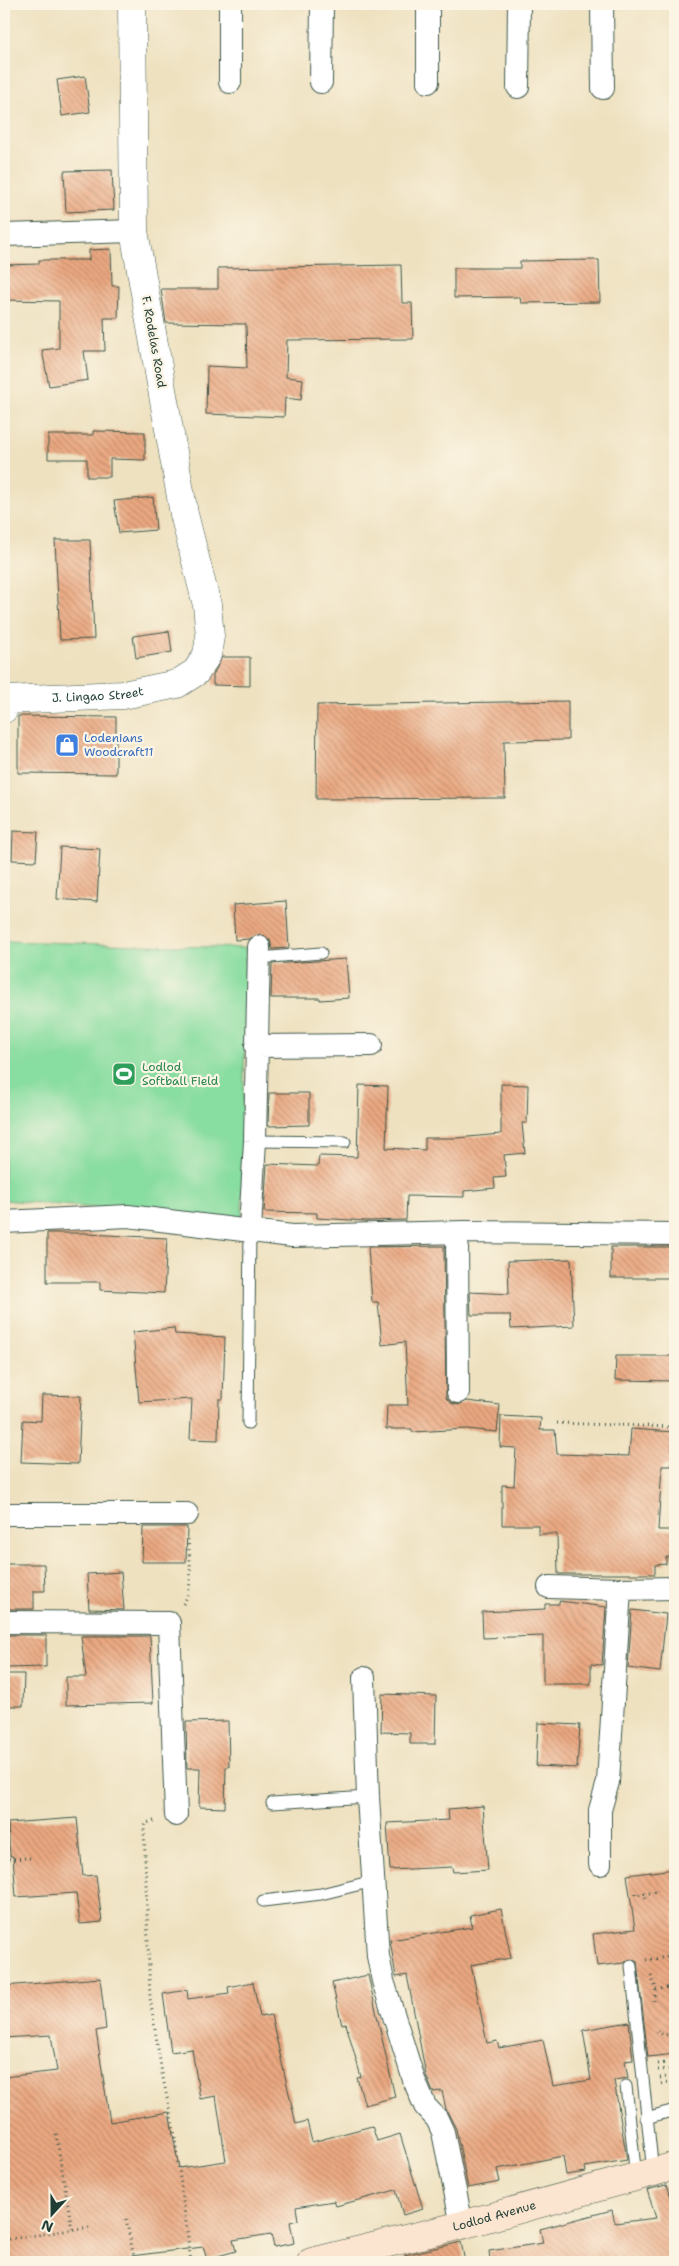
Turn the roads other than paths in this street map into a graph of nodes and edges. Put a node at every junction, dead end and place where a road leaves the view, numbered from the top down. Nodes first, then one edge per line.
1 (132, 4) edge
2 (230, 4) edge
3 (322, 4) edge
4 (428, 4) edge
5 (518, 4) edge
6 (602, 4) edge
7 (230, 82) dead end
8 (321, 82) dead end
9 (428, 82) dead end
10 (518, 86) dead end
11 (603, 88) dead end
12 (134, 231) junction
13 (4, 235) edge
14 (196, 672) joint
15 (4, 703) edge
16 (258, 952) joint
17 (321, 953) dead end
18 (371, 1044) dead end
19 (256, 1046) junction
20 (255, 1141) junction
21 (345, 1142) dead end
22 (4, 1222) edge
23 (250, 1230) junction
24 (457, 1233) junction
25 (675, 1234) edge
26 (458, 1392) dead end
27 (248, 1423) dead end
28 (4, 1514) edge
29 (186, 1514) road end
30 (549, 1587) dead end
31 (675, 1588) edge
32 (620, 1589) junction
33 (4, 1622) edge
34 (364, 1678) dead end
35 (368, 1797) junction
36 (272, 1803) dead end
37 (176, 1815) road end
38 (600, 1864) dead end
39 (373, 1881) junction
40 (263, 1901) dead end
41 (631, 1966) dead end
42 (626, 2086) dead end
43 (675, 2110) edge
44 (646, 2118) junction
45 (655, 2172) edge
46 (462, 2225) junction
47 (314, 2262) edge

1 - 12 street, F. Rodelas Road
2 - 7 street
3 - 8 street
4 - 9 street
5 - 10 street
6 - 11 street
12 - 13 street
12 - 14 street, F. Rodelas Road
14 - 15 street, J. Lingao Street
16 - 17 lane
16 - 19 street
18 - 19 street
19 - 20 street
20 - 21 lane
20 - 23 street
22 - 23 street
23 - 24 street
23 - 27 lane
24 - 25 street
24 - 26 street
28 - 29 street
30 - 32 street
31 - 32 street
32 - 38 street
33 - 37 street
34 - 35 street
35 - 36 lane
35 - 39 street
39 - 40 lane
39 - 46 street
41 - 44 lane
42 - 45 lane
43 - 44 lane
44 - 45 lane
45 - 46 main road, Lodlod Avenue
46 - 47 main road, Lodlod Avenue

